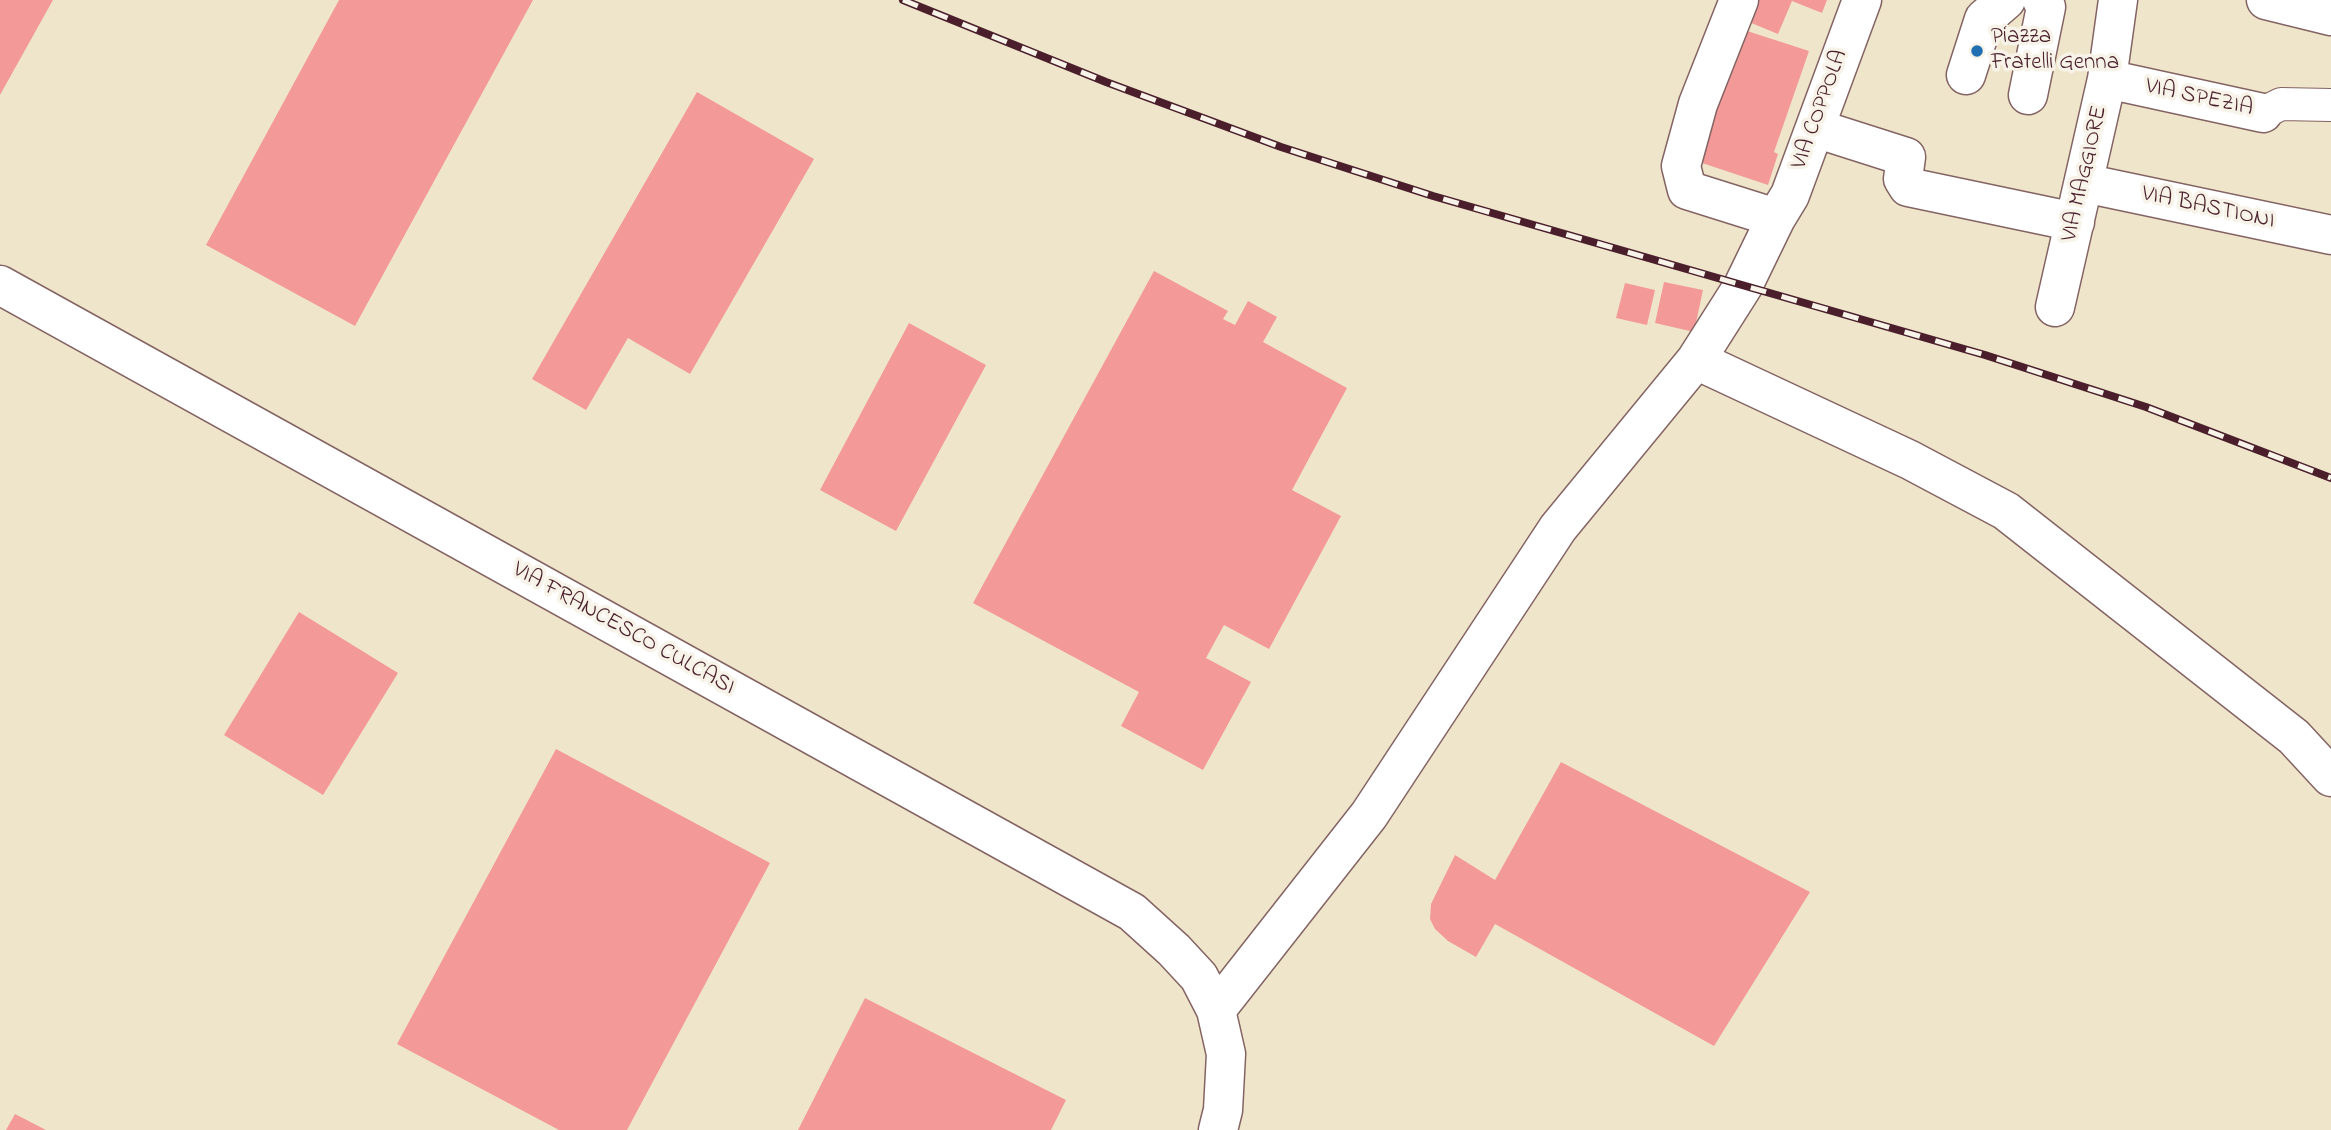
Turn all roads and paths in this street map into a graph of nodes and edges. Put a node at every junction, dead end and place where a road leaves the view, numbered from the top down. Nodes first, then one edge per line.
1 (1739, 0) edge
2 (1861, 0) edge
3 (2006, 0) edge
4 (2118, 0) edge
5 (2266, 0) edge
6 (2044, 4) edge
7 (2331, 16) edge
8 (1966, 75) dead end
9 (2107, 79) junction
10 (2028, 95) dead end
11 (2331, 105) edge
12 (2263, 113) joint
13 (1815, 128) junction
14 (2084, 183) junction
15 (1776, 218) junction
16 (2075, 222) junction
17 (2331, 235) edge
18 (0, 285) edge
19 (2055, 307) dead end
20 (1696, 360) junction
21 (2331, 778) edge
22 (1216, 1010) junction
23 (1218, 1130) edge

1 - 15 street
2 - 13 street, VIA COPPOLA
3 - 8 street
4 - 9 street, VIA MAGGIORE
5 - 7 street
6 - 10 street
9 - 12 street, VIA SPEZIA
9 - 14 street, VIA MAGGIORE
11 - 12 street, VIA SPEZIA
13 - 15 street, VIA COPPOLA
13 - 16 street
14 - 16 street, VIA MAGGIORE
14 - 17 street, VIA BASTIONI
15 - 20 street, VIA COPPOLA
16 - 19 street, VIA MAGGIORE
18 - 22 street, VIA FRANCESCO CULCASI
20 - 21 street
20 - 22 street, VIA COPPOLA
22 - 23 street, VIA FRANCESCO CULCASI

